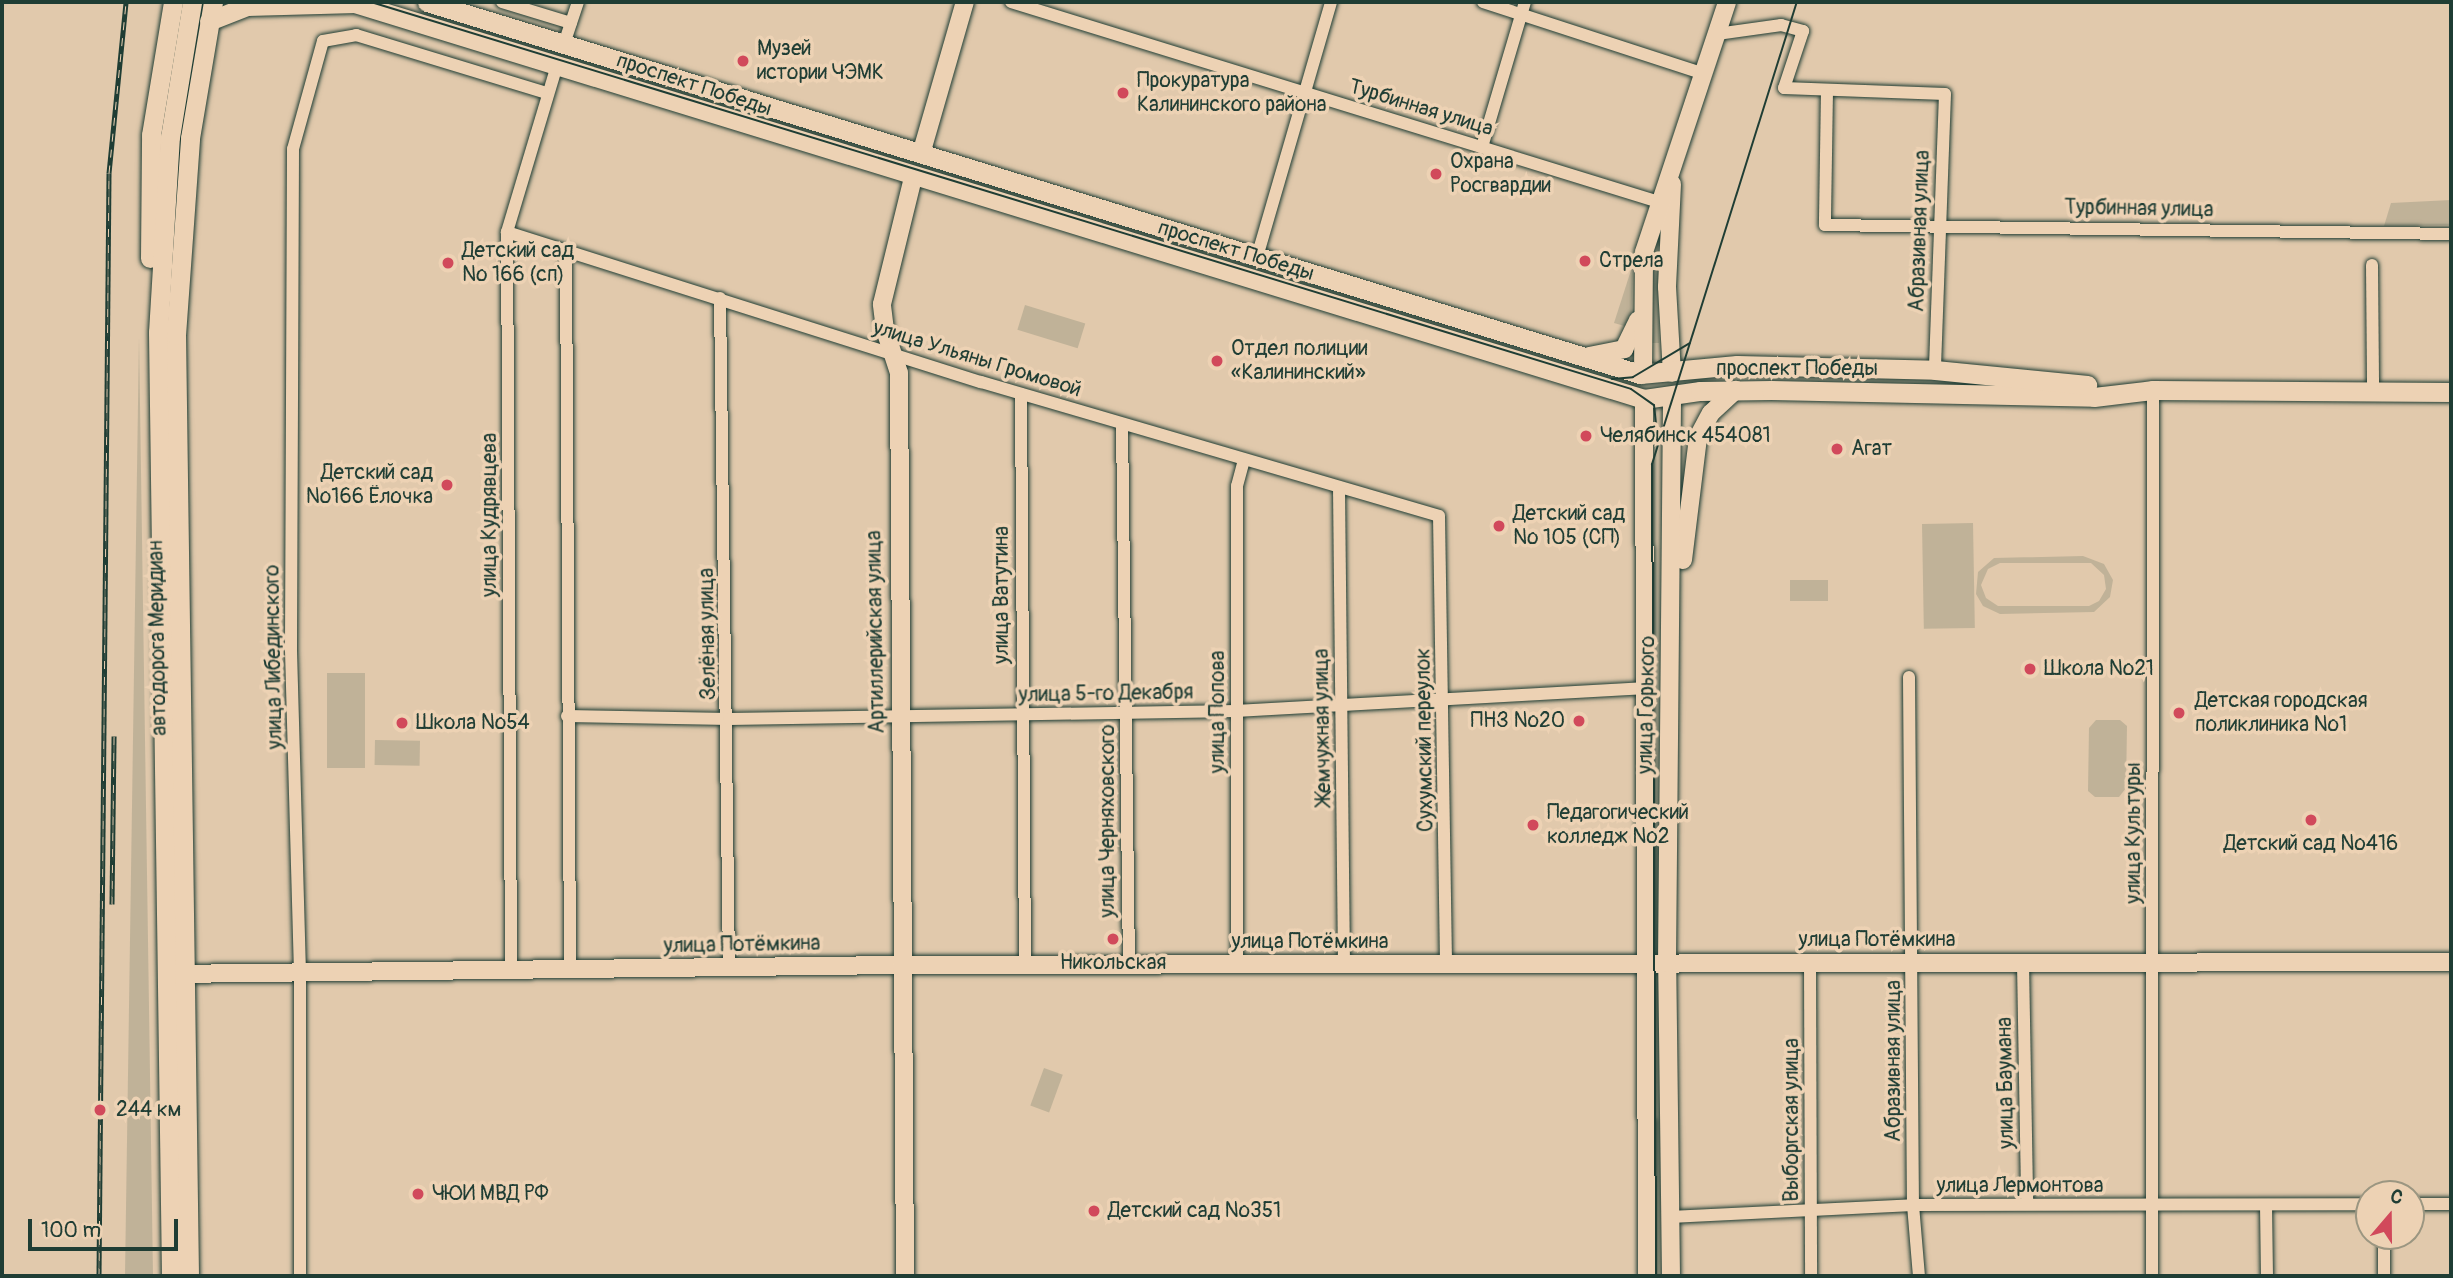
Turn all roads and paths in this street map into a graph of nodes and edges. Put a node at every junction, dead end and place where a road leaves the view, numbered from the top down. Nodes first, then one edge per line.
1 (173, 2) edge
2 (192, 2) edge
3 (427, 2) edge
4 (502, 2) edge
5 (578, 2) edge
6 (965, 2) edge
7 (1010, 2) edge
8 (1331, 2) edge
9 (1483, 2) edge
10 (1727, 2) edge
11 (354, 3) edge
12 (1523, 7) edge
13 (211, 11) edge
14 (571, 23) junction
15 (1717, 34) junction
16 (565, 44) junction
17 (557, 65) junction
18 (1704, 74) junction
19 (1827, 91) junction
20 (547, 93) junction
21 (1306, 93) junction
22 (1482, 148) junction
23 (921, 154) junction
24 (1672, 177) junction
25 (914, 178) junction
26 (1659, 202) junction
27 (1938, 226) junction
28 (507, 232) junction
29 (2451, 234) edge
30 (566, 252) junction
31 (1257, 257) junction
32 (2372, 265) dead end
33 (720, 298) junction
34 (1641, 306) junction
35 (158, 332) junction
36 (891, 353) junction
37 (1580, 356) junction
38 (1935, 370) junction
39 (1672, 373) junction
40 (1643, 374) junction
41 (1736, 390) junction
42 (2153, 390) junction
43 (2128, 392) junction
44 (2372, 392) junction
45 (2451, 392) edge
46 (1021, 394) junction
47 (1672, 398) junction
48 (1644, 399) junction
49 (1122, 424) junction
50 (1244, 460) junction
51 (1339, 488) junction
52 (1439, 516) joint
53 (1671, 626) junction
54 (1909, 677) dead end
55 (1645, 688) junction
56 (1445, 699) junction
57 (1343, 706) junction
58 (1237, 711) junction
59 (1127, 713) junction
60 (1021, 714) junction
61 (566, 716) junction
62 (899, 717) junction
63 (729, 719) junction
64 (1645, 780) junction
65 (1669, 781) junction
66 (2023, 962) junction
67 (2152, 962) junction
68 (2451, 962) edge
69 (1667, 963) junction
70 (1810, 963) junction
71 (1912, 963) junction
72 (1344, 964) junction
73 (1446, 964) junction
74 (1646, 964) junction
75 (902, 965) junction
76 (1025, 965) junction
77 (1129, 965) junction
78 (1237, 965) junction
79 (729, 968) junction
80 (570, 970) junction
81 (511, 971) junction
82 (300, 973) junction
83 (177, 974) junction
84 (2027, 1204) junction
85 (2355, 1204) edge
86 (2425, 1204) edge
87 (2451, 1204) edge
88 (1913, 1205) junction
89 (2266, 1205) junction
90 (2151, 1206) junction
91 (1812, 1211) junction
92 (1670, 1217) junction
93 (2384, 1250) edge
94 (171, 1276) edge
95 (190, 1276) edge
96 (300, 1276) edge
97 (905, 1276) edge
98 (1647, 1276) edge
99 (1671, 1276) edge
100 (1811, 1276) edge
101 (1919, 1276) edge
102 (2152, 1276) edge
103 (2267, 1276) edge
104 (2384, 1276) edge

1 - 35 main road
2 - 35 main road, автодорога Меридиан
3 - 16 main road, проспект Победы
4 - 14 street
5 - 14 street
6 - 23 street, Артиллерийская улица
7 - 21 street, Турбинная улица
8 - 21 street
9 - 12 street
10 - 15 street, улица Горького
11 - 13 main road, проспект Победы
11 - 17 main road, проспект Победы
12 - 18 street
12 - 22 street
13 - 83 main road, автодорога Меридиан
14 - 16 street
15 - 18 street, улица Горького
15 - 19 street
16 - 23 main road, проспект Победы
17 - 20 street, улица Кудрявцева
17 - 25 main road, проспект Победы
18 - 24 street, улица Горького
19 - 27 street, Турбинная улица
19 - 27 street, Абразивная улица
20 - 28 street, улица Кудрявцева
20 - 82 street, улица Либединского
21 - 22 street, Турбинная улица
21 - 31 street
22 - 26 street, Турбинная улица
23 - 25 main road, Артиллерийская улица
23 - 31 main road, проспект Победы
24 - 26 street, улица Горького
24 - 39 street, улица Горького
25 - 36 street, Артиллерийская улица
25 - 48 main road, проспект Победы
26 - 34 street, улица Горького
27 - 29 street, Турбинная улица
27 - 38 street, Абразивная улица
28 - 30 street, улица Ульяны Громовой
28 - 81 street, улица Кудрявцева
30 - 33 street, улица Ульяны Громовой
30 - 61 street
31 - 37 main road, проспект Победы
32 - 44 street
33 - 36 street, улица Ульяны Громовой
33 - 63 street, Зелёная улица
34 - 37 street, улица Горького
34 - 40 street, улица Горького
35 - 83 main road, автодорога Меридиан
36 - 46 street, улица Ульяны Громовой
36 - 62 street, Артиллерийская улица
37 - 40 main road, проспект Победы
38 - 39 main road, проспект Победы
38 - 43 main road, проспект Победы
39 - 40 main road, проспект Победы
39 - 47 main road, улица Горького
40 - 48 main road, улица Горького
41 - 43 main road, проспект Победы
41 - 47 main road, проспект Победы
41 - 53 street
42 - 43 main road, проспект Победы
42 - 44 main road, проспект Победы
42 - 67 street, улица Культуры
44 - 45 main road, проспект Победы
46 - 49 street, улица Ульяны Громовой
46 - 60 street, улица Ватутина
47 - 48 main road, проспект Победы
47 - 53 street, улица Горького
48 - 55 street, улица Горького
49 - 50 street, улица Ульяны Громовой
49 - 59 street, улица Черняховского
50 - 51 street, улица Ульяны Громовой
50 - 58 street, улица Попова
51 - 52 street, улица Ульяны Громовой
51 - 57 street, Жемчужная улица
52 - 56 street, Сухумский переулок
53 - 65 street, улица Горького
54 - 71 street, Абразивная улица
55 - 56 street, улица 5-го Декабря
55 - 64 street, улица Горького
56 - 57 street, улица 5-го Декабря
56 - 73 street, Сухумский переулок
57 - 58 street, улица 5-го Декабря
57 - 72 street, Жемчужная улица
58 - 59 street, улица 5-го Декабря
58 - 78 street, улица Попова
59 - 60 street, улица 5-го Декабря
59 - 77 street, улица Черняховского
60 - 62 street, улица 5-го Декабря
60 - 76 street, улица Ватутина
61 - 63 street, улица 5-го Декабря
61 - 80 street
62 - 63 street, улица 5-го Декабря
62 - 75 street, Артиллерийская улица
63 - 79 street, Зелёная улица
64 - 65 street
64 - 74 street, улица Горького
65 - 69 street, улица Горького
66 - 67 street, улица Потёмкина
66 - 71 street, улица Потёмкина
66 - 84 street, улица Баумана
67 - 68 street, улица Потёмкина
67 - 90 street, улица Культуры
69 - 70 street, улица Потёмкина
69 - 74 street, улица Потёмкина
69 - 92 street, улица Горького
70 - 71 street, улица Потёмкина
70 - 91 street, Выборгская улица
71 - 88 street, Абразивная улица
72 - 73 street, улица Потёмкина
72 - 78 street, улица Потёмкина
73 - 74 street, улица Потёмкина
74 - 98 street, улица Горького
75 - 76 street, улица Потёмкина
75 - 79 street, улица Потёмкина
75 - 97 street, Артиллерийская улица
76 - 77 street, улица Потёмкина
77 - 78 street, улица Потёмкина
79 - 80 street, улица Потёмкина
80 - 81 street, улица Потёмкина
81 - 82 street, улица Потёмкина
82 - 83 street, улица Потёмкина
82 - 96 street, улица Либединского
83 - 94 main road, автодорога Меридиан
83 - 95 main road, автодорога Меридиан
84 - 88 street, улица Лермонтова
84 - 90 street, улица Лермонтова
85 - 89 street, улица Лермонтова
86 - 87 street
88 - 91 street, улица Лермонтова
88 - 101 street, Абразивная улица
89 - 90 street, улица Лермонтова
89 - 103 street
90 - 102 street, улица Культуры
91 - 92 street, улица Лермонтова
91 - 100 street, Выборгская улица
92 - 99 street, улица Горького
93 - 104 street

